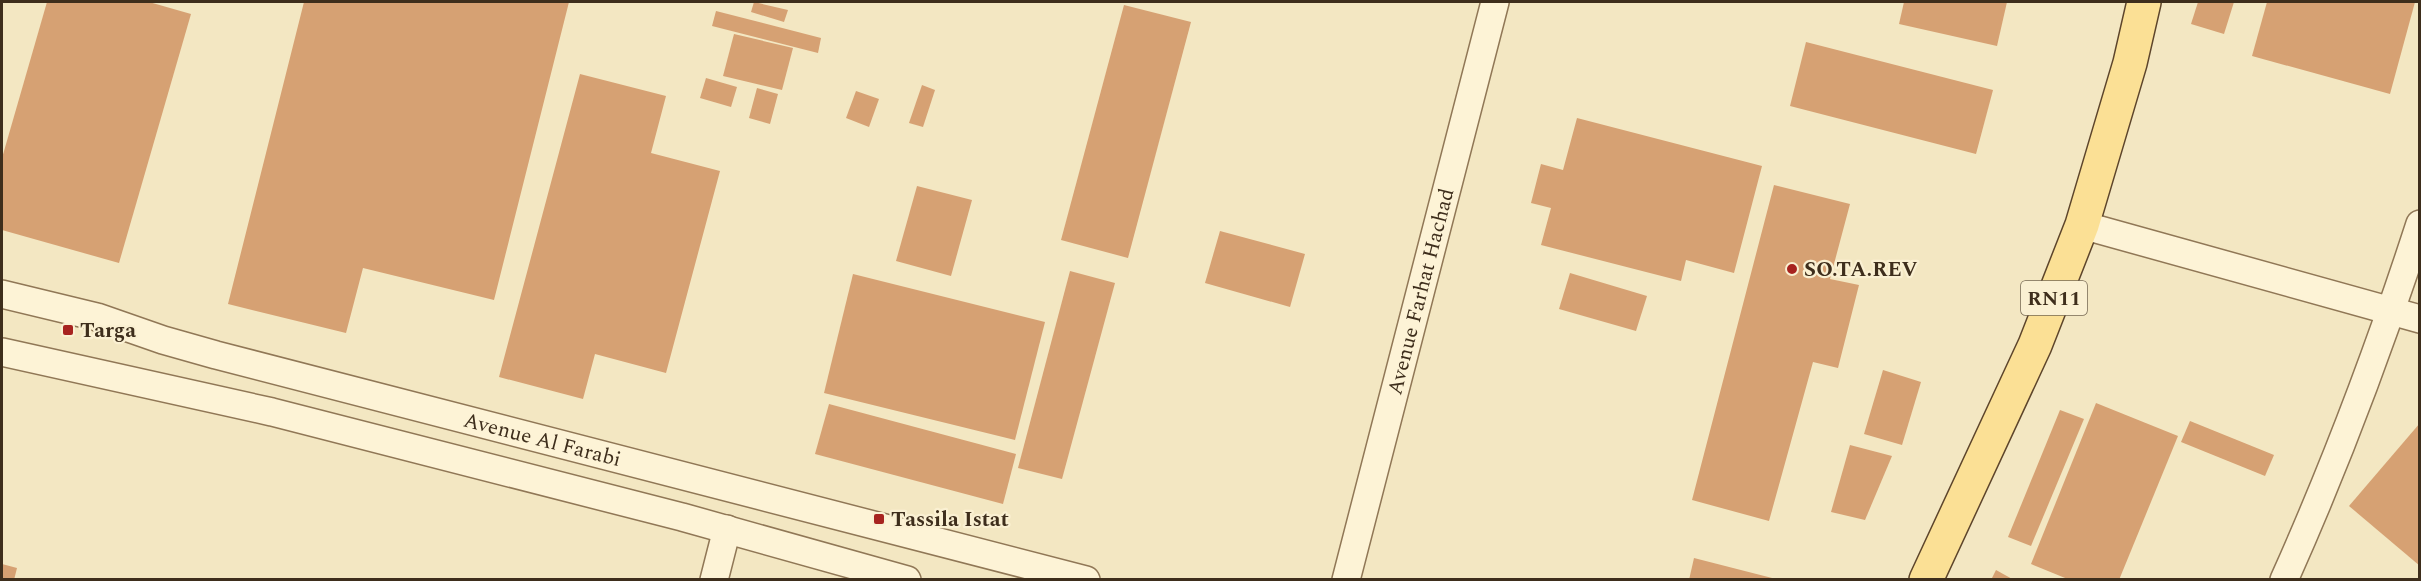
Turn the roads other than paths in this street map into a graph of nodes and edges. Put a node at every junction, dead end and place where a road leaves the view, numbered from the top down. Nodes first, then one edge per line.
1 (1496, 2) edge
2 (2144, 2) edge
3 (2420, 224) edge
4 (2082, 225) junction
5 (2, 294) edge
6 (2392, 310) junction
7 (2420, 319) edge
8 (2, 352) edge
9 (727, 529) junction
10 (714, 579) edge
11 (907, 579) edge
12 (1086, 579) edge
13 (1346, 579) edge
14 (1926, 579) edge
15 (2284, 579) edge

1 - 13 street, Avenue Farhat Hachad
2 - 4 main road, RN11
3 - 6 street
4 - 6 street
4 - 14 main road, RN11
5 - 12 street, Avenue Al Farabi
6 - 7 street
6 - 15 street
8 - 9 street, Avenue Al Farabi
9 - 10 street
9 - 11 street, Avenue Al Farabi

